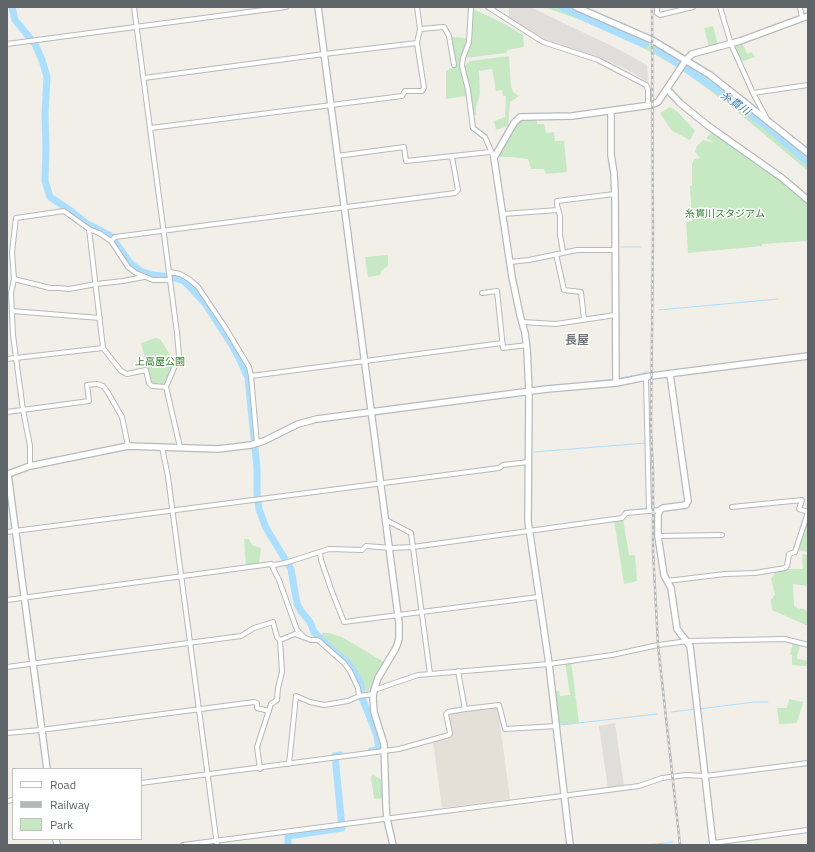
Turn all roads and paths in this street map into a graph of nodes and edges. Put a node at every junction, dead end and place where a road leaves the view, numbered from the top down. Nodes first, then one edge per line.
1 (134, 7) edge
2 (286, 7) edge
3 (318, 7) edge
4 (418, 7) edge
5 (471, 7) edge
6 (488, 7) edge
7 (576, 7) edge
8 (657, 7) edge
9 (693, 7) edge
10 (720, 7) edge
11 (800, 7) edge
12 (808, 16) edge
13 (802, 18) junction
14 (137, 26) junction
15 (420, 29) junction
16 (417, 43) junction
17 (7, 44) edge
18 (731, 44) junction
19 (324, 54) junction
20 (685, 62) junction
21 (454, 65) dead end
22 (144, 78) junction
23 (808, 85) edge
24 (667, 89) junction
25 (753, 92) junction
26 (330, 104) junction
27 (648, 106) junction
28 (611, 112) junction
29 (767, 119) junction
30 (151, 128) junction
31 (490, 152) junction
32 (808, 153) edge
33 (337, 156) junction
34 (452, 157) junction
35 (494, 158) junction
36 (615, 194) junction
37 (808, 200) edge
38 (344, 206) junction
39 (558, 210) junction
40 (503, 214) junction
41 (90, 229) junction
42 (164, 231) junction
43 (113, 239) junction
44 (615, 250) junction
45 (563, 252) junction
46 (556, 254) junction
47 (510, 262) junction
48 (170, 272) junction
49 (144, 277) junction
50 (14, 279) junction
51 (170, 280) junction
52 (96, 284) junction
53 (482, 293) dead end
54 (12, 311) junction
55 (615, 316) junction
56 (100, 318) junction
57 (584, 319) junction
58 (522, 322) junction
59 (13, 335) junction
60 (7, 337) edge
61 (502, 343) junction
62 (527, 345) junction
63 (103, 348) junction
64 (808, 356) edge
65 (16, 358) junction
66 (7, 359) edge
67 (364, 361) junction
68 (670, 374) junction
69 (251, 376) junction
70 (646, 377) junction
71 (616, 383) junction
72 (166, 387) junction
73 (529, 392) junction
74 (23, 410) junction
75 (7, 412) edge
76 (371, 412) junction
77 (257, 444) junction
78 (128, 446) junction
79 (162, 447) junction
80 (180, 448) junction
81 (528, 462) junction
82 (30, 466) junction
83 (7, 474) edge
84 (381, 483) junction
85 (732, 507) dead end
86 (649, 510) junction
87 (660, 510) junction
88 (171, 511) junction
89 (808, 512) edge
90 (386, 520) junction
91 (529, 530) junction
92 (15, 531) junction
93 (7, 532) edge
94 (722, 535) dead end
95 (658, 536) junction
96 (413, 547) junction
97 (389, 548) junction
98 (320, 552) junction
99 (271, 564) junction
100 (181, 576) junction
101 (667, 581) junction
102 (538, 597) junction
103 (24, 598) junction
104 (7, 600) edge
105 (422, 613) junction
106 (398, 615) junction
107 (303, 636) junction
108 (280, 640) junction
109 (688, 642) junction
110 (190, 643) junction
111 (808, 646) edge
112 (33, 664) junction
113 (549, 664) junction
114 (7, 667) edge
115 (458, 671) junction
116 (430, 674) junction
117 (374, 692) junction
118 (359, 696) junction
119 (198, 709) junction
120 (465, 710) junction
121 (269, 711) junction
122 (557, 726) junction
123 (42, 730) junction
124 (7, 733) edge
125 (385, 751) junction
126 (808, 763) edge
127 (289, 764) junction
128 (47, 768) edge
129 (260, 768) junction
130 (208, 775) junction
131 (705, 776) junction
132 (142, 783) edge
133 (564, 795) junction
134 (387, 819) junction
135 (808, 830) edge
136 (217, 843) edge
137 (713, 844) edge
138 (183, 845) edge
139 (393, 845) edge
140 (570, 845) edge

1 - 14 street
2 - 14 street
3 - 19 street
4 - 15 street
5 - 31 street
6 - 27 street
7 - 20 street
8 - 9 street
10 - 18 street
11 - 13 street
12 - 13 street
13 - 18 street
14 - 17 street
14 - 22 street
15 - 16 street
15 - 21 street
16 - 19 street
16 - 26 street
18 - 20 street
18 - 25 street
19 - 22 street
19 - 26 street
20 - 24 street
20 - 29 street
22 - 30 street
23 - 25 street
24 - 27 street
24 - 37 street
25 - 29 street
26 - 30 street
26 - 33 street
27 - 28 street
28 - 35 street
28 - 36 street
29 - 32 street
30 - 42 street
31 - 34 street
31 - 35 street
33 - 34 street
33 - 38 street
34 - 38 street
35 - 40 street
36 - 39 street
36 - 44 street
38 - 42 street
38 - 67 street
39 - 40 street
39 - 45 street
40 - 47 street
41 - 43 street
41 - 50 street
41 - 52 street
42 - 43 street
42 - 48 street
43 - 49 street
44 - 45 street
44 - 55 street
45 - 46 street
46 - 47 street
46 - 57 street
47 - 58 street
48 - 51 street
48 - 69 street
49 - 51 street
49 - 52 street
50 - 52 street
50 - 54 street
51 - 72 street
52 - 56 street
53 - 61 street
54 - 56 street
54 - 59 street
55 - 57 street
55 - 71 street
56 - 63 street
57 - 58 street
58 - 62 street
59 - 60 street
59 - 65 street
61 - 62 street
61 - 67 street
62 - 73 street
63 - 65 street
63 - 72 street
64 - 68 street
65 - 66 street
65 - 74 street
67 - 69 street
67 - 76 street
68 - 70 street
68 - 87 street
69 - 77 street
70 - 71 street
70 - 86 street
71 - 73 street
72 - 80 street
73 - 76 street
73 - 81 street
74 - 75 street
74 - 78 street
74 - 82 street
76 - 77 street
76 - 84 street
77 - 80 street
78 - 79 street
78 - 82 street
79 - 80 street
79 - 88 street
81 - 84 street
81 - 91 street
82 - 83 street
83 - 92 street
84 - 88 street
84 - 90 street
85 - 89 street
86 - 87 street
86 - 91 street
87 - 95 street
88 - 92 street
88 - 100 street
89 - 101 street
90 - 96 street
90 - 97 street
91 - 96 street
91 - 102 street
92 - 93 street
92 - 103 street
94 - 95 street
95 - 101 street
96 - 97 street
96 - 105 street
97 - 98 street
97 - 106 street
98 - 99 street
98 - 106 street
99 - 100 street
99 - 107 street
100 - 103 street
100 - 110 street
101 - 109 street
102 - 105 street
102 - 113 street
103 - 104 street
103 - 112 street
105 - 106 street
105 - 116 street
106 - 117 street
107 - 108 street
107 - 118 street
108 - 110 street
108 - 121 street
109 - 111 street
109 - 113 street
109 - 131 street
110 - 112 street
110 - 119 street
112 - 114 street
112 - 123 street
113 - 115 street
113 - 122 street
115 - 116 street
115 - 120 street
116 - 117 street
117 - 118 street
117 - 125 street
118 - 127 street
119 - 121 street
119 - 123 street
119 - 130 street
120 - 122 street
120 - 125 street
121 - 129 street
122 - 133 street
123 - 124 street
123 - 128 street
125 - 127 street
125 - 134 street
126 - 131 street
127 - 129 street
129 - 130 street
130 - 132 street
130 - 136 street
131 - 133 street
131 - 137 street
133 - 134 street
133 - 140 street
134 - 136 street
134 - 139 street
135 - 137 street
136 - 138 street

